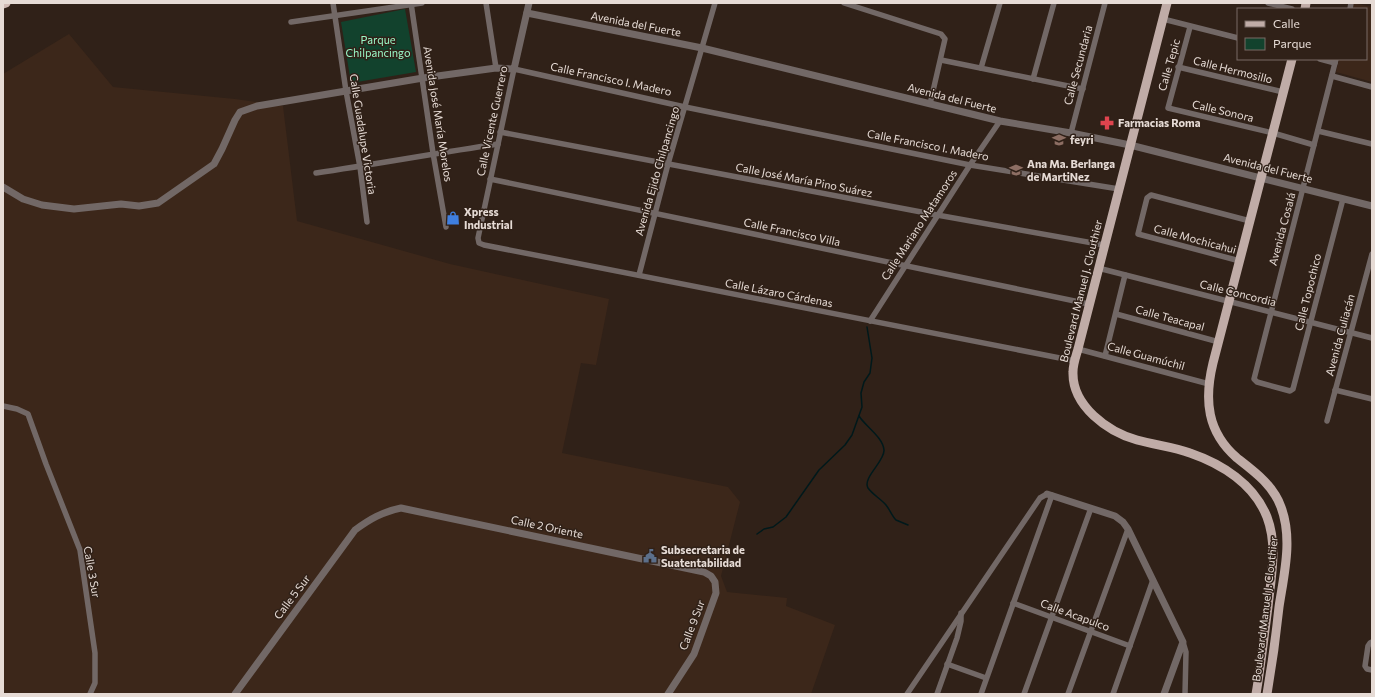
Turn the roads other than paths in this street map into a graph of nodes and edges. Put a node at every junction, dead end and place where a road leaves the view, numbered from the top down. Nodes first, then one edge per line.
1 (6, 3) edge
2 (333, 3) edge
3 (422, 3) edge
4 (486, 3) edge
5 (529, 3) edge
6 (715, 3) edge
7 (844, 3) edge
8 (1000, 3) edge
9 (1054, 3) edge
10 (1105, 3) edge
11 (1167, 3) edge
12 (1268, 3) edge
13 (3, 4) edge
14 (411, 4) edge
15 (1288, 8) edge
16 (527, 13) junction
17 (335, 16) junction
18 (1163, 19) junction
19 (291, 22) dead end
20 (1190, 27) junction
21 (1237, 38) edge
22 (702, 48) junction
23 (941, 60) junction
24 (1292, 60) edge
25 (1336, 61) edge
26 (1178, 67) junction
27 (496, 68) junction
28 (981, 68) junction
29 (514, 69) junction
30 (1332, 76) junction
31 (423, 78) junction
32 (1033, 79) junction
33 (1372, 87) edge
34 (1083, 88) junction
35 (346, 91) junction
36 (1283, 92) junction
37 (930, 104) junction
38 (685, 107) junction
39 (1168, 108) joint
40 (1000, 121) junction
41 (1318, 131) junction
42 (500, 132) junction
43 (1072, 133) junction
44 (1273, 133) junction
45 (498, 144) junction
46 (1372, 144) edge
47 (1130, 145) junction
48 (1314, 145) junction
49 (434, 153) junction
50 (668, 164) junction
51 (970, 165) junction
52 (360, 167) junction
53 (316, 174) dead end
54 (1261, 178) junction
55 (490, 179) junction
56 (3, 187) edge
57 (1303, 188) junction
58 (1119, 189) junction
59 (1343, 199) junction
60 (1372, 206) edge
61 (655, 214) junction
62 (937, 215) junction
63 (1250, 221) junction
64 (367, 222) dead end
65 (446, 227) dead end
66 (479, 243) joint
67 (1104, 245) junction
68 (1372, 254) edge
69 (1240, 262) junction
70 (904, 266) junction
71 (1098, 268) junction
72 (639, 275) junction
73 (1125, 275) junction
74 (1229, 301) junction
75 (1089, 304) junction
76 (1270, 312) junction
77 (1116, 314) junction
78 (870, 321) junction
79 (1310, 322) junction
80 (1351, 333) junction
81 (1372, 338) edge
82 (1219, 342) junction
83 (1078, 348) junction
84 (1105, 356) junction
85 (1075, 361) junction
86 (1209, 384) junction
87 (1335, 390) junction
88 (1292, 391) joint
89 (1372, 400) edge
90 (3, 406) edge
91 (1327, 421) dead end
92 (1050, 494) junction
93 (1091, 508) junction
94 (372, 517) joint
95 (1128, 529) junction
96 (1153, 580) junction
97 (715, 582) joint
98 (1013, 603) junction
99 (961, 613) junction
100 (1052, 617) junction
101 (1092, 632) junction
102 (1183, 642) junction
103 (1372, 642) edge
104 (1130, 646) junction
105 (947, 664) junction
106 (1372, 670) edge
107 (986, 678) junction
108 (981, 693) edge
109 (90, 694) edge
110 (235, 694) edge
111 (668, 694) edge
112 (907, 694) edge
113 (937, 694) edge
114 (988, 694) edge
115 (1024, 694) edge
116 (1068, 694) edge
117 (1113, 694) edge
118 (1164, 694) edge
119 (1185, 694) edge
120 (1256, 694) edge
121 (1267, 694) edge

1 - 13 highway
2 - 17 street, Calle Guadalupe Victoria
3 - 14 street
4 - 27 street
5 - 16 street, Calle Vicente Guerrero
6 - 22 street, Avenida Ejido Chilpancingo
7 - 23 street
8 - 28 street
9 - 32 street
10 - 34 street, Calle Secundaria
11 - 18 main road, Boulevard Manuel J. Clouthier
12 - 15 street
14 - 17 street
14 - 31 street, Avenida José María Morelos
16 - 22 street, Avenida del Fuerte
16 - 29 street, Calle Vicente Guerrero
17 - 19 street
17 - 35 street, Calle Guadalupe Victoria
18 - 20 street
18 - 47 main road, Boulevard Manuel J. Clouthier
20 - 21 street
20 - 26 street, Calle Tepic
22 - 37 street, Avenida del Fuerte
22 - 38 street, Avenida Ejido Chilpancingo
23 - 28 street
23 - 37 street
24 - 36 main road, Boulevard Manuel J. Clouthier
25 - 30 street, Avenida Cosalá
26 - 36 street, Calle Hermosillo
26 - 39 street, Calle Tepic
27 - 29 street, Calle Francisco I. Madero
27 - 31 street, Calle Francisco I. Madero
28 - 32 street
29 - 38 street, Calle Francisco I. Madero
29 - 42 street, Calle Vicente Guerrero
30 - 33 street
30 - 41 street, Avenida Cosalá
31 - 35 street, Calle Francisco I. Madero
31 - 49 street, Avenida José María Morelos
32 - 34 street
34 - 43 street, Calle Secundaria
35 - 52 street, Calle Guadalupe Victoria
35 - 56 street, Calle Francisco I. Madero
36 - 44 main road, Boulevard Manuel J. Clouthier
37 - 40 street, Avenida del Fuerte
38 - 50 street, Avenida Ejido Chilpancingo
38 - 51 street, Calle Francisco I. Madero
39 - 44 street, Calle Sonora
40 - 43 street, Avenida del Fuerte
40 - 51 street, Calle Mariano Matamoros
41 - 46 street
41 - 48 street, Avenida Cosalá
42 - 45 street, Calle Vicente Guerrero
42 - 50 street, Calle José María Pino Suárez
43 - 47 street, Avenida del Fuerte
44 - 48 street, Calle Sonora
44 - 54 main road, Boulevard Manuel J. Clouthier
45 - 49 street
45 - 55 street, Calle Vicente Guerrero
47 - 54 street, Avenida del Fuerte
47 - 58 main road, Boulevard Manuel J. Clouthier
48 - 57 street, Avenida Cosalá
49 - 52 street
49 - 65 street, Avenida José María Morelos
50 - 61 street, Avenida Ejido Chilpancingo
50 - 62 street, Calle José María Pino Suárez
51 - 58 street, Calle Francisco I. Madero
51 - 62 street, Calle Mariano Matamoros
52 - 53 street
52 - 64 street, Calle Guadalupe Victoria
54 - 57 street, Avenida del Fuerte
54 - 63 main road, Boulevard Manuel J. Clouthier
55 - 61 street, Calle Francisco Villa
55 - 66 street, Calle Vicente Guerrero
57 - 59 street, Avenida del Fuerte
57 - 76 street, Avenida Cosalá
58 - 67 main road, Boulevard Manuel J. Clouthier
59 - 60 street, Avenida del Fuerte
59 - 79 street, Calle Topochico
61 - 70 street, Calle Francisco Villa
61 - 72 street, Avenida Ejido Chilpancingo
62 - 67 street, Calle José María Pino Suárez
62 - 70 street, Calle Mariano Matamoros
63 - 69 main road, Boulevard Manuel J. Clouthier
63 - 69 street, Calle Mochicahui
66 - 72 street, Calle Lázaro Cárdenas
67 - 71 main road, Boulevard Manuel J. Clouthier
68 - 80 street, Avenida Culiacán
69 - 74 main road, Boulevard Manuel J. Clouthier
70 - 75 street, Calle Francisco Villa
70 - 78 street, Calle Mariano Matamoros
71 - 73 street, Calle Concordia
71 - 75 main road, Boulevard Manuel J. Clouthier
72 - 78 street, Calle Lázaro Cárdenas
73 - 74 street, Calle Concordia
73 - 77 street
74 - 76 street, Calle Concordia
74 - 82 main road, Boulevard Manuel J. Clouthier
75 - 83 main road, Boulevard Manuel J. Clouthier
76 - 79 street, Calle Concordia
76 - 88 street, Avenida Cosalá
77 - 82 street, Calle Teacapal
77 - 84 street
78 - 85 street, Calle Lázaro Cárdenas
79 - 80 street, Calle Concordia
79 - 88 street, Calle Topochico
80 - 81 street, Calle Concordia
80 - 87 street, Avenida Culiacán
82 - 86 main road, Boulevard Manuel J. Clouthier
83 - 84 street, Calle Guamúchil
83 - 85 main road, Boulevard Manuel J. Clouthier
84 - 86 street, Calle Guamúchil
85 - 120 main road, Boulevard Manuel J. Clouthier
86 - 121 main road, Boulevard Manuel J. Clouthier
87 - 89 street
87 - 91 street, Avenida Culiacán
90 - 109 street, Calle 3 Sur
92 - 93 street
92 - 98 street
92 - 99 street
93 - 95 street
93 - 100 street
94 - 97 street, Calle 2 Oriente
94 - 110 street, Calle 5 Sur
95 - 96 street
95 - 101 street
96 - 102 street
96 - 104 street
97 - 111 street, Calle 9 Sur
98 - 100 street, Calle Acapulco
98 - 107 street
99 - 105 street
99 - 112 street
100 - 101 street, Calle Acapulco
100 - 115 street
101 - 104 street, Calle Acapulco
101 - 116 street
102 - 118 street
102 - 119 street
103 - 106 street
104 - 117 street
105 - 107 street
105 - 113 street
107 - 108 street
108 - 114 street

